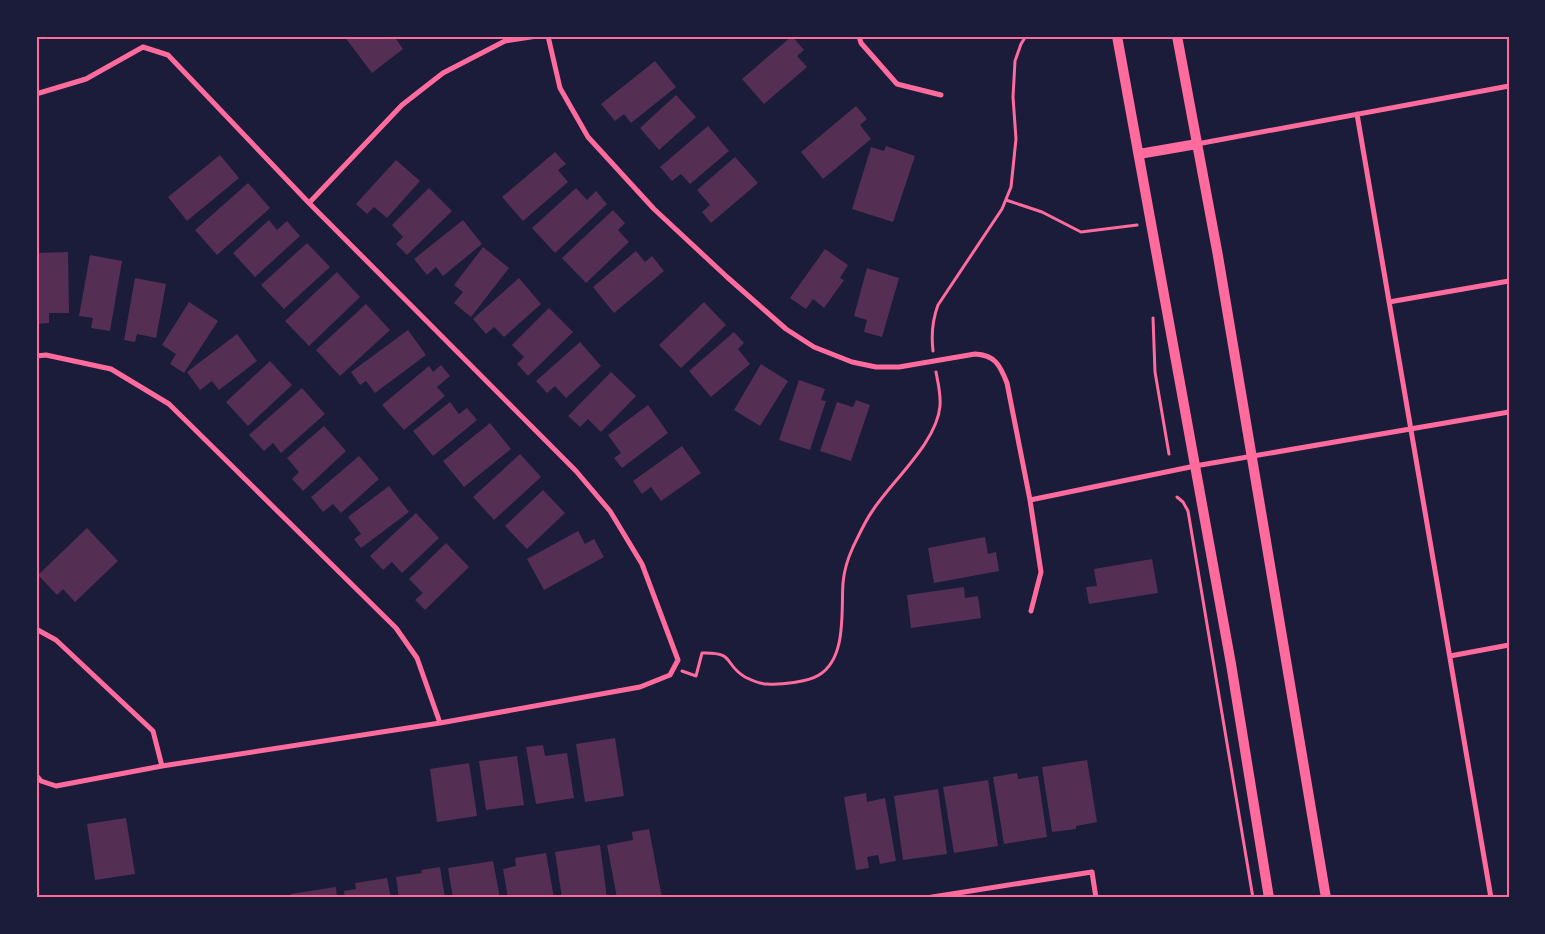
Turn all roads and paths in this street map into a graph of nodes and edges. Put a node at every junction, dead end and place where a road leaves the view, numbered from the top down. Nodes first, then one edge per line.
1 (536, 36) edge
2 (548, 36) edge
3 (859, 36) edge
4 (1026, 36) edge
5 (1117, 36) edge
6 (1177, 36) edge
7 (1509, 86) edge
8 (36, 94) edge
9 (941, 95) dead end
10 (1357, 114) junction
11 (1197, 144) junction
12 (1139, 154) junction
13 (1006, 200) junction
14 (309, 203) junction
15 (1135, 216) dead end
16 (1137, 225) junction
17 (1139, 235) dead end
18 (1509, 281) edge
19 (1390, 302) junction
20 (1152, 312) dead end
21 (36, 356) edge
22 (935, 361) junction
23 (1509, 412) edge
24 (1411, 430) junction
25 (1169, 454) dead end
26 (1252, 456) junction
27 (1195, 466) junction
28 (1177, 497) dead end
29 (1030, 500) junction
30 (1032, 611) dead end
31 (36, 629) edge
32 (1509, 645) edge
33 (1450, 656) junction
34 (674, 669) junction
35 (440, 723) junction
36 (162, 766) junction
37 (36, 775) edge
38 (926, 898) edge
39 (1096, 898) edge
40 (1253, 898) edge
41 (1269, 898) edge
42 (1326, 898) edge
43 (1491, 898) edge

1 - 14 street
2 - 22 street
3 - 9 street
4 - 13 path
5 - 12 main road
6 - 11 main road
7 - 10 street
8 - 14 street
10 - 11 street
10 - 19 street
11 - 12 main road
11 - 26 main road
12 - 27 main road
13 - 16 path
13 - 22 path
14 - 34 street
15 - 16 path
16 - 17 path
18 - 19 street
19 - 24 street
20 - 25 path
21 - 35 street
22 - 29 street
22 - 34 path
23 - 24 street
24 - 26 street
24 - 33 street
26 - 27 street
26 - 42 main road
27 - 29 street
27 - 41 main road
28 - 40 path
29 - 30 street
31 - 36 street
32 - 33 street
33 - 43 street
34 - 35 street
35 - 36 street
36 - 37 street
38 - 39 street

